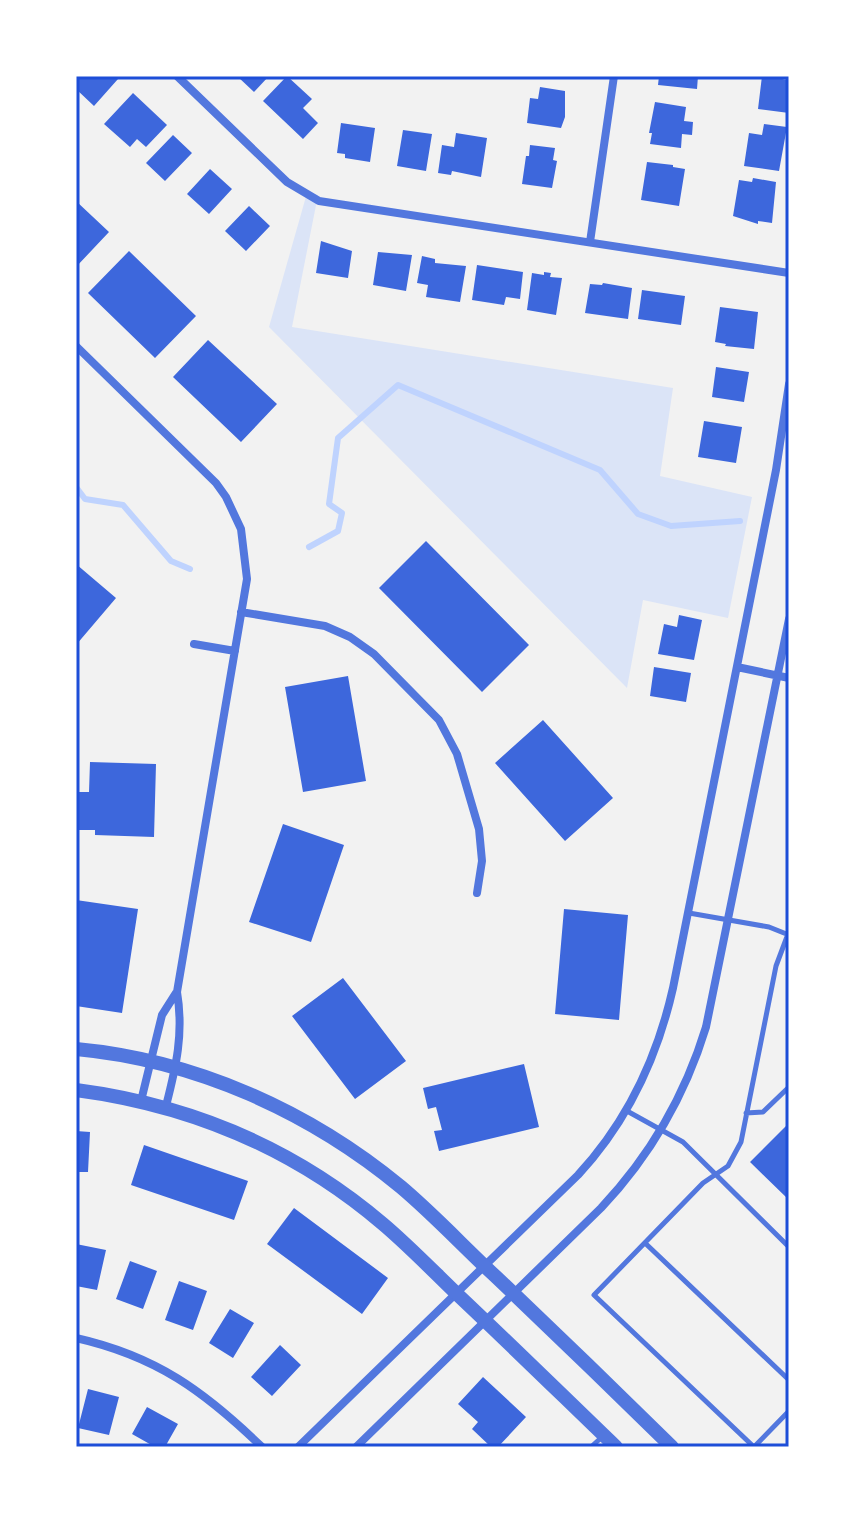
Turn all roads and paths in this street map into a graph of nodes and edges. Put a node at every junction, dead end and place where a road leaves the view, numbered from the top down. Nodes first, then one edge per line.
1 (177, 76) edge
2 (614, 76) edge
3 (590, 242) junction
4 (789, 273) edge
5 (76, 346) edge
6 (789, 384) edge
7 (241, 612) junction
8 (789, 619) edge
9 (194, 644) dead end
10 (235, 651) junction
11 (737, 667) junction
12 (778, 676) junction
13 (789, 678) edge
14 (477, 893) dead end
15 (689, 913) junction
16 (728, 920) junction
17 (788, 934) edge
18 (177, 992) junction
19 (76, 1049) edge
20 (150, 1062) junction
21 (176, 1068) junction
22 (789, 1087) edge
23 (76, 1090) edge
24 (141, 1101) junction
25 (166, 1106) junction
26 (627, 1111) junction
27 (746, 1113) junction
28 (662, 1131) junction
29 (715, 1174) junction
30 (645, 1243) junction
31 (789, 1247) edge
32 (484, 1266) junction
33 (456, 1293) junction
34 (513, 1293) junction
35 (485, 1321) junction
36 (76, 1338) edge
37 (789, 1380) edge
38 (789, 1411) edge
39 (603, 1435) junction
40 (262, 1447) edge
41 (298, 1447) edge
42 (356, 1447) edge
43 (591, 1447) edge
44 (616, 1447) edge
45 (672, 1447) edge

1 - 3 street
2 - 3 street
3 - 4 street
5 - 7 street
6 - 11 street
7 - 10 street
7 - 14 street
8 - 12 street
9 - 10 street
10 - 18 street
11 - 12 street
11 - 15 street
12 - 13 street
12 - 16 street
15 - 16 lane
15 - 26 street
16 - 17 lane
16 - 28 street
17 - 27 lane
18 - 20 street
18 - 21 street
19 - 20 street
20 - 21 street
20 - 24 street
21 - 25 street
21 - 32 street
22 - 27 lane
23 - 24 street
24 - 25 street
25 - 33 street
26 - 28 lane
26 - 32 street
27 - 29 lane
28 - 29 lane
28 - 34 street
29 - 30 lane
29 - 31 lane
30 - 37 lane
30 - 38 lane
32 - 33 street
32 - 34 street
33 - 35 street
33 - 41 street
34 - 35 street
34 - 45 street
35 - 39 street
35 - 42 street
36 - 40 street
39 - 43 lane
39 - 44 street

